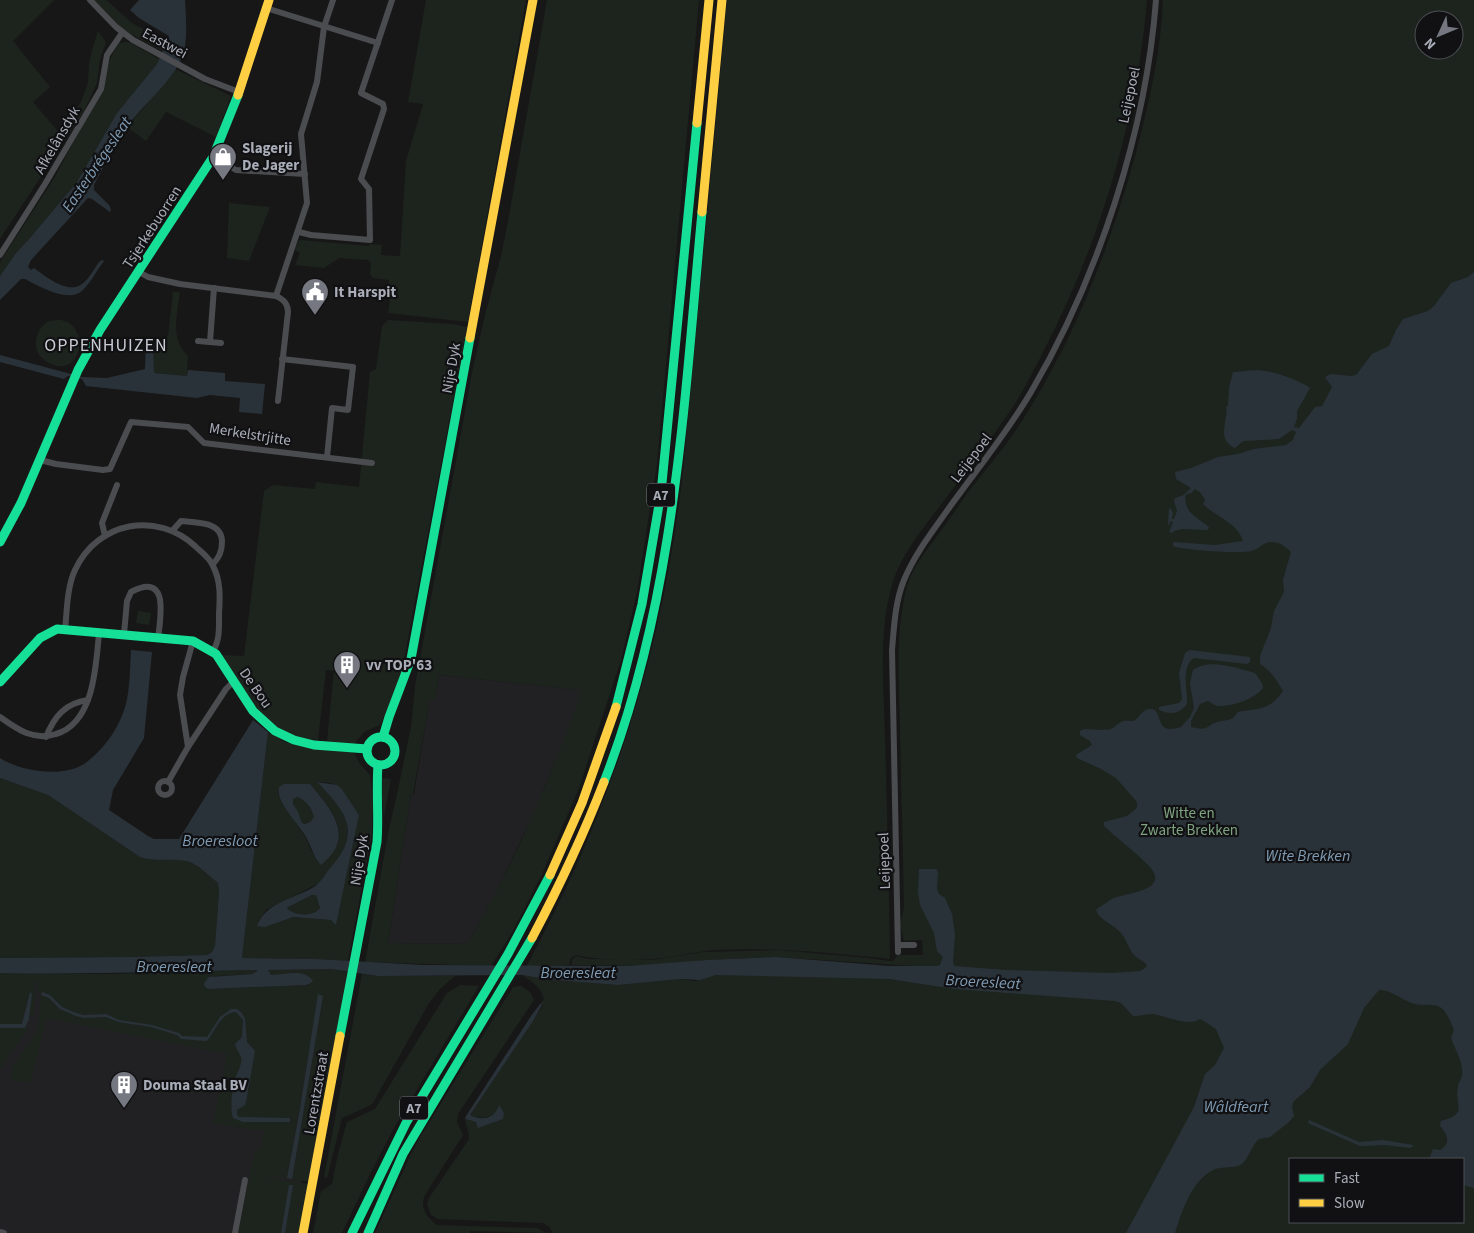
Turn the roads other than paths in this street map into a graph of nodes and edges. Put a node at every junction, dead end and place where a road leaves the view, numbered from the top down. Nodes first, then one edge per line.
1 (90, 0) edge
2 (333, 0) edge
3 (392, 0) edge
4 (533, 0) edge
5 (709, 0) edge
6 (722, 0) edge
7 (1156, 0) edge
8 (268, 4) edge
9 (324, 27) junction
10 (122, 33) junction
11 (378, 44) junction
12 (239, 92) junction
13 (213, 157) junction
14 (305, 174) junction
15 (299, 232) junction
16 (0, 255) edge
17 (139, 272) junction
18 (214, 288) junction
19 (276, 296) junction
20 (198, 340) dead end
21 (210, 342) junction
22 (221, 343) dead end
23 (282, 359) junction
24 (278, 401) dead end
25 (327, 457) junction
26 (40, 460) junction
27 (372, 463) dead end
28 (117, 485) dead end
29 (173, 530) junction
30 (105, 536) junction
31 (0, 542) edge
32 (213, 564) junction
33 (65, 630) junction
34 (99, 633) junction
35 (124, 634) junction
36 (158, 638) junction
37 (193, 641) junction
38 (213, 651) junction
39 (0, 682) edge
40 (233, 682) junction
41 (88, 700) junction
42 (0, 717) edge
43 (46, 737) junction
44 (383, 737) junction
45 (188, 747) junction
46 (367, 749) junction
47 (378, 765) junction
48 (168, 782) dead end
49 (914, 945) dead end
50 (355, 958) joint
51 (245, 1180) dead end
52 (0, 1232) edge
53 (4, 1233) edge
54 (235, 1233) edge
55 (303, 1233) edge
56 (352, 1233) edge
57 (368, 1233) edge

1 - 10 street, Eastwei
2 - 9 street
3 - 11 street
4 - 44 main road, Nije Dyk
5 - 56 main road, A7
6 - 57 main road, A7
7 - 49 street, Leijepoel
8 - 9 street
8 - 12 main road, Tsjerkebuorren
9 - 11 street
9 - 14 street
10 - 12 street, Eastwei
10 - 16 street, Afkelânsdyk
11 - 15 street
12 - 13 main road, Tsjerkebuorren
13 - 14 street
13 - 17 main road, Tsjerkebuorren
14 - 15 street
15 - 19 street
17 - 18 street
17 - 26 main road, Tsjerkebuorren
18 - 19 street
18 - 21 street
19 - 23 street
20 - 21 street
21 - 22 street
23 - 24 street
23 - 25 street
25 - 26 street, Merkelstrjitte
25 - 27 street, Merkelstrjitte
26 - 31 main road, Tsjerkebuorren
28 - 30 street
29 - 30 street
29 - 32 street
29 - 32 street
30 - 33 street
32 - 38 street
33 - 34 main road, De Bou
33 - 39 main road, De Bou
34 - 35 main road, De Bou
34 - 41 street
35 - 36 main road, De Bou
35 - 36 street
36 - 37 main road, De Bou
37 - 38 main road, De Bou
37 - 45 street
38 - 40 main road, De Bou
40 - 45 street
40 - 46 main road, De Bou
41 - 43 street
41 - 43 street
42 - 43 street
44 - 46 main road
44 - 47 main road
45 - 48 street
46 - 47 main road
47 - 50 main road, Nije Dyk
50 - 55 main road, Lorentzstraat
51 - 54 street
52 - 53 street

